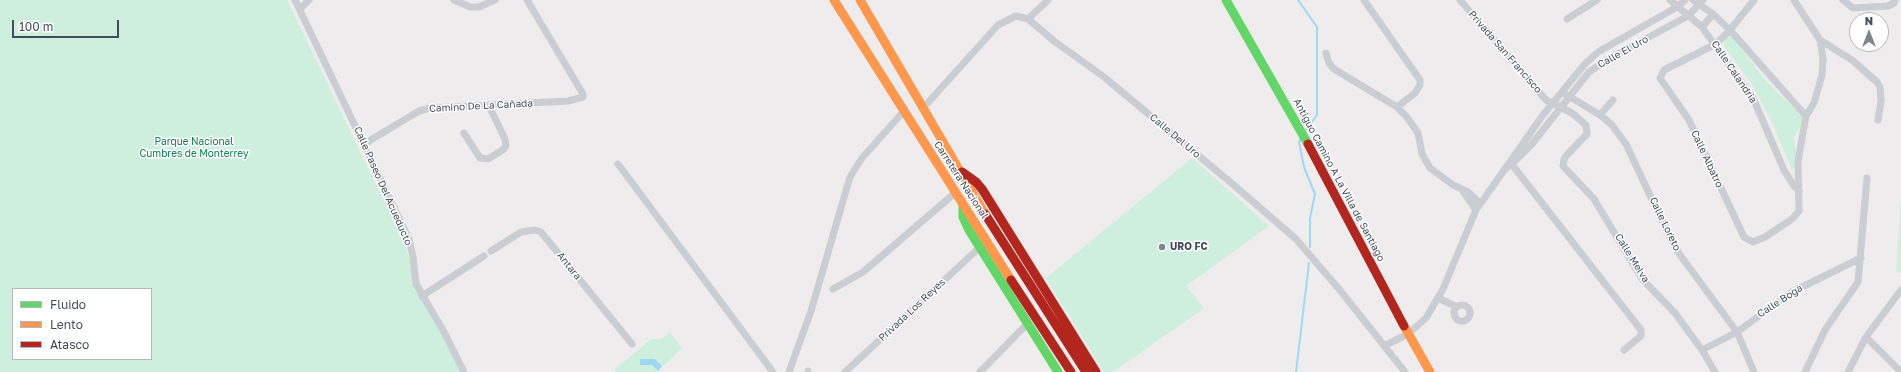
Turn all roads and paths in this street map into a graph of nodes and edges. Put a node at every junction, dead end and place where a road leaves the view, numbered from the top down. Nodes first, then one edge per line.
1 (296, 0) edge
2 (309, 0) edge
3 (454, 0) edge
4 (495, 0) edge
5 (527, 0) edge
6 (834, 0) edge
7 (860, 0) edge
8 (1048, 0) edge
9 (1226, 0) edge
10 (1364, 0) edge
11 (1460, 0) edge
12 (1597, 0) edge
13 (1670, 0) edge
14 (1685, 0) edge
15 (1693, 0) edge
16 (1754, 0) edge
17 (1794, 0) edge
18 (1843, 0) edge
19 (1895, 0) edge
20 (1701, 2) edge
21 (1677, 7) junction
22 (300, 9) junction
23 (1713, 14) junction
24 (1688, 16) junction
25 (1028, 19) junction
26 (1567, 20) dead end
27 (1702, 26) junction
28 (1730, 30) junction
29 (1820, 40) junction
30 (1716, 44) junction
31 (1326, 53) dead end
32 (1562, 92) junction
33 (1569, 96) junction
34 (1613, 100) dead end
35 (1552, 103) junction
36 (1582, 103) junction
37 (489, 106) junction
38 (924, 107) junction
39 (1397, 107) junction
40 (1560, 107) junction
41 (904, 111) junction
42 (1572, 113) junction
43 (1600, 115) junction
44 (1806, 116) junction
45 (1878, 120) dead end
46 (464, 133) dead end
47 (364, 144) junction
48 (1510, 162) junction
49 (618, 164) dead end
50 (961, 172) junction
51 (1868, 178) dead end
52 (1462, 189) junction
53 (1799, 191) junction
54 (955, 194) junction
55 (1480, 203) junction
56 (963, 206) junction
57 (1476, 210) junction
58 (979, 248) junction
59 (491, 252) dead end
60 (484, 256) dead end
61 (1861, 258) junction
62 (833, 289) dead end
63 (1901, 290) edge
64 (422, 296) junction
65 (1438, 298) junction
66 (1457, 307) dead end
67 (1027, 324) junction
68 (1737, 332) junction
69 (1408, 334) junction
70 (1866, 337) junction
71 (632, 344) dead end
72 (1384, 346) junction
73 (1624, 350) dead end
74 (1702, 350) junction
75 (464, 372) edge
76 (773, 372) edge
77 (789, 372) edge
78 (845, 372) edge
79 (980, 372) edge
80 (1058, 372) edge
81 (1071, 372) edge
82 (1086, 372) edge
83 (1096, 372) edge
84 (1405, 372) edge
85 (1430, 372) edge
86 (1715, 372) edge
87 (1754, 372) edge
88 (1805, 372) edge
89 (1848, 372) edge
90 (1901, 372) edge

1 - 22 street, Calle Paseo Del Acueducto
2 - 22 street
3 - 4 street
5 - 37 street, Camino De La Cañada
6 - 41 main road, Carretera Nacional
7 - 38 main road, Carretera Nacional
8 - 25 street
9 - 69 main road, Antiguo Camino A La Villa de Santiago
10 - 39 street
11 - 35 street, Privada San Francisco
12 - 26 street
13 - 21 street, Calle Calandria
14 - 21 street, Calle El Uro
15 - 20 street, Calle Calandria
16 - 28 street
17 - 29 street
18 - 19 street
20 - 23 street, Calle Calandria
20 - 24 street, Calle El Uro
21 - 24 street, Calle Calandria
21 - 32 street, Calle El Uro
22 - 47 street, Calle Paseo Del Acueducto
23 - 27 street
23 - 28 street, Calle Calandria
24 - 27 street, Calle Calandria
24 - 33 street, Calle El Uro
25 - 38 street
25 - 72 street, Calle Del Uro
27 - 30 street, Calle Calandria
28 - 30 street
28 - 44 street, Calle Calandria
29 - 44 street
29 - 45 street
30 - 53 street, Calle Calandria
30 - 53 street, Calle Albatro
31 - 39 street
32 - 33 street, Calle Loreto
32 - 35 street, Calle El Uro
33 - 36 street, Calle Loreto
33 - 40 street, Calle El Uro
34 - 43 street
35 - 40 street
35 - 48 street, Calle El Uro
36 - 42 street
36 - 43 street, Calle Loreto
37 - 46 street
37 - 47 street, Camino De La Cañada
38 - 50 main road, Carretera Nacional
39 - 52 street
40 - 42 street
40 - 48 street, Calle El Uro
41 - 54 main road, Carretera Nacional
41 - 77 street
42 - 74 street, Calle Melva
43 - 68 street, Calle Loreto
44 - 53 street
47 - 64 street, Calle Paseo Del Acueducto
48 - 55 street, Calle El Uro
48 - 73 street
49 - 76 street
50 - 82 main road, Carretera Nacional
50 - 83 main road
51 - 61 street
52 - 55 street
52 - 57 street
54 - 56 main road, Carretera Nacional
54 - 62 street
55 - 57 street, Calle El Uro
56 - 58 main road
56 - 81 main road, Carretera Nacional
57 - 65 street, Calle El Uro
58 - 67 main road
58 - 78 street, Privada Los Reyes
59 - 71 street, Antara
60 - 64 street
61 - 68 street, Calle Boga
61 - 88 street
63 - 70 street
64 - 75 street, Calle Paseo Del Acueducto
65 - 66 street
65 - 69 street, Calle El Uro
67 - 79 street
67 - 80 main road
68 - 74 street, Calle Boga
68 - 87 street, Calle Loreto
69 - 72 street, Calle El Uro
69 - 85 main road, Antiguo Camino A La Villa de Santiago
70 - 89 street
70 - 90 street
72 - 84 street, Calle Del Uro
74 - 86 street, Calle Melva

